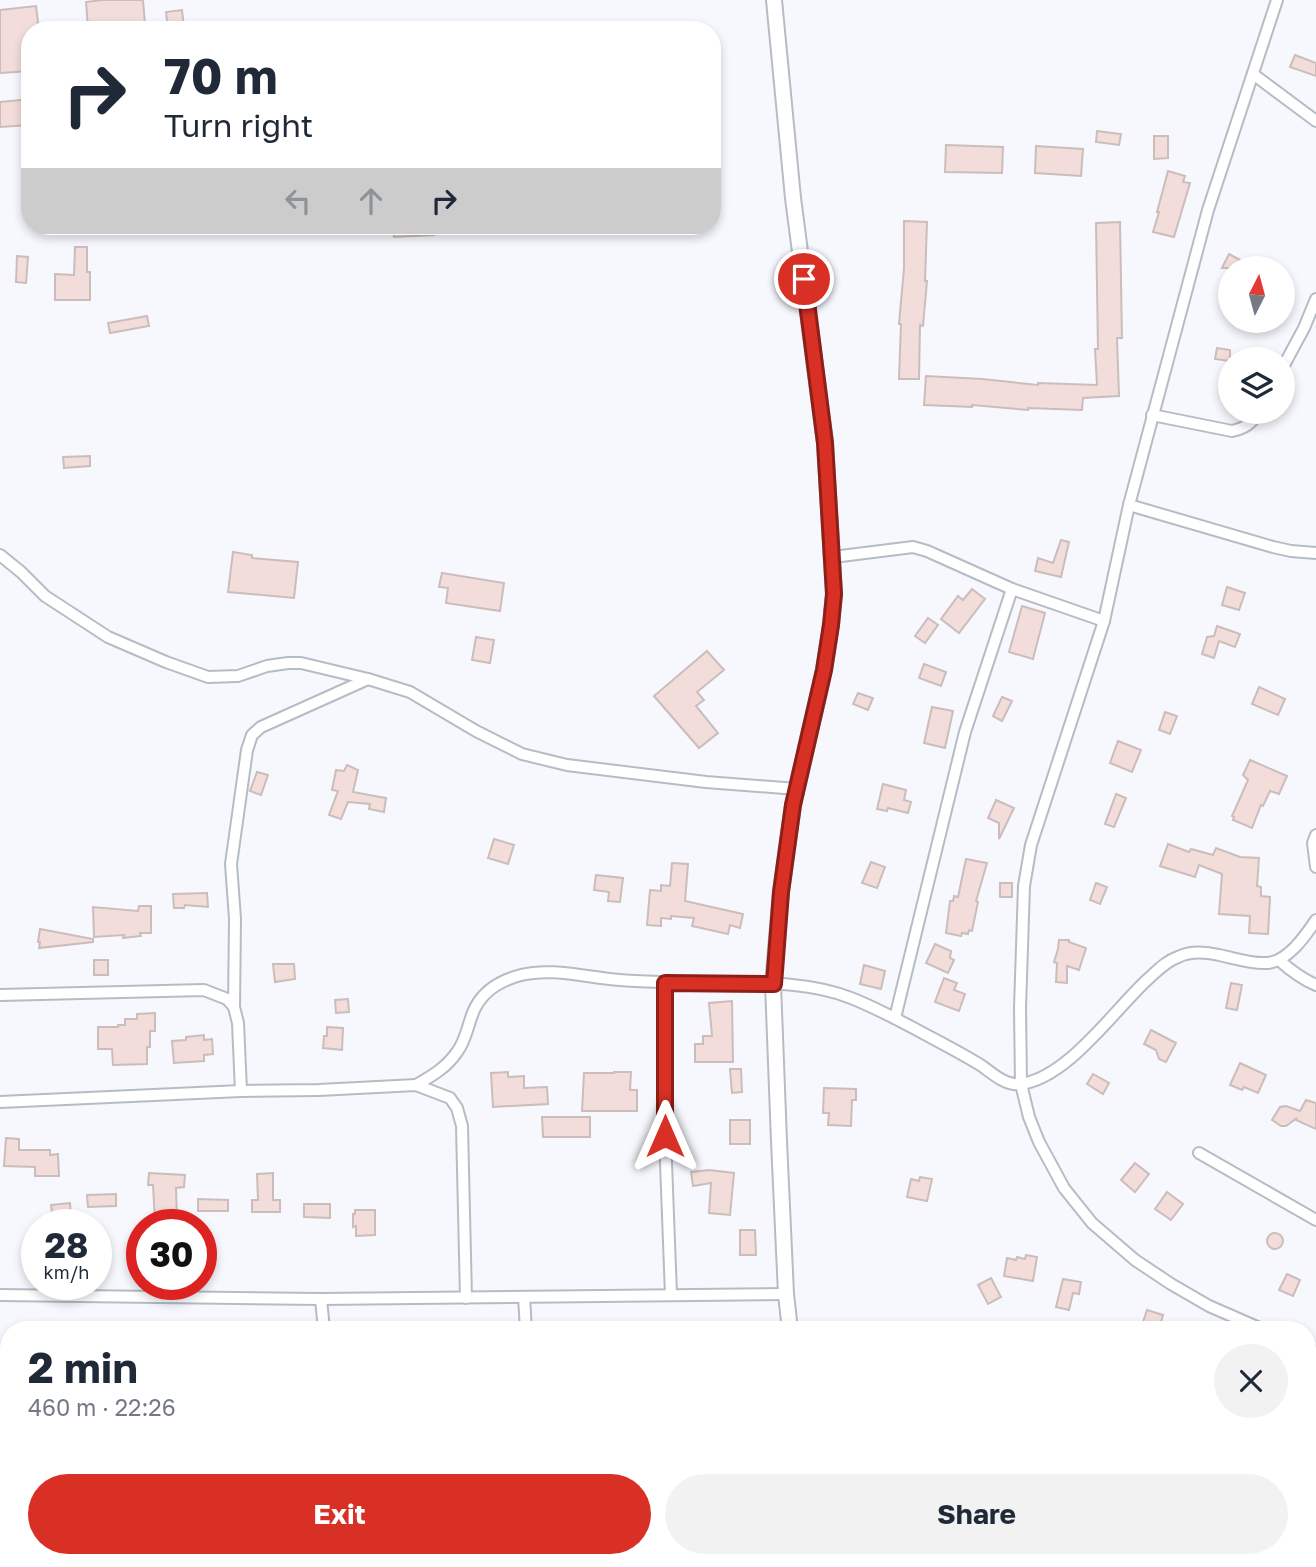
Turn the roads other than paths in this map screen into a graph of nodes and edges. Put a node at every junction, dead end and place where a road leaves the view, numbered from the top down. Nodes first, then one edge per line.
1 (774, 0) edge
2 (1277, 0) edge
3 (1252, 74) junction
4 (1316, 121) edge
5 (1316, 299) edge
6 (1294, 347) edge
7 (1152, 415) junction
8 (1250, 424) edge
9 (1129, 505) junction
10 (1316, 553) edge
11 (0, 555) edge
12 (832, 557) junction
13 (1012, 589) junction
14 (1104, 621) junction
15 (368, 679) junction
16 (797, 789) junction
17 (1316, 835) edge
18 (1316, 867) edge
19 (1316, 920) edge
20 (1279, 960) junction
21 (665, 983) junction
22 (774, 984) junction
23 (1316, 985) edge
24 (0, 995) edge
25 (234, 1007) junction
26 (895, 1018) junction
27 (1021, 1084) junction
28 (416, 1085) junction
29 (241, 1091) junction
30 (0, 1102) edge
31 (1199, 1153) dead end
32 (1316, 1220) edge
33 (786, 1294) junction
34 (0, 1295) edge
35 (671, 1295) junction
36 (524, 1297) junction
37 (466, 1298) junction
38 (321, 1299) junction
39 (323, 1321) edge
40 (525, 1321) edge
41 (789, 1321) edge
42 (1243, 1321) edge

1 - 12 street
2 - 3 street
3 - 4 street
3 - 7 street
5 - 6 street
7 - 8 street
7 - 9 street
9 - 10 street
9 - 14 street
11 - 15 street
12 - 13 street
12 - 16 street
13 - 14 street
13 - 26 street
14 - 27 street
15 - 16 street
15 - 25 street
16 - 22 street
17 - 18 street
19 - 20 street
20 - 23 street
20 - 27 street
21 - 22 street
21 - 28 street
21 - 35 street
22 - 26 street
22 - 33 street
24 - 25 street
25 - 29 street
26 - 27 street
27 - 42 street
28 - 29 street
28 - 37 street
29 - 30 street
31 - 32 street
33 - 35 street
33 - 41 street
34 - 38 street
35 - 36 street
36 - 37 street
36 - 40 street
37 - 38 street
38 - 39 street

